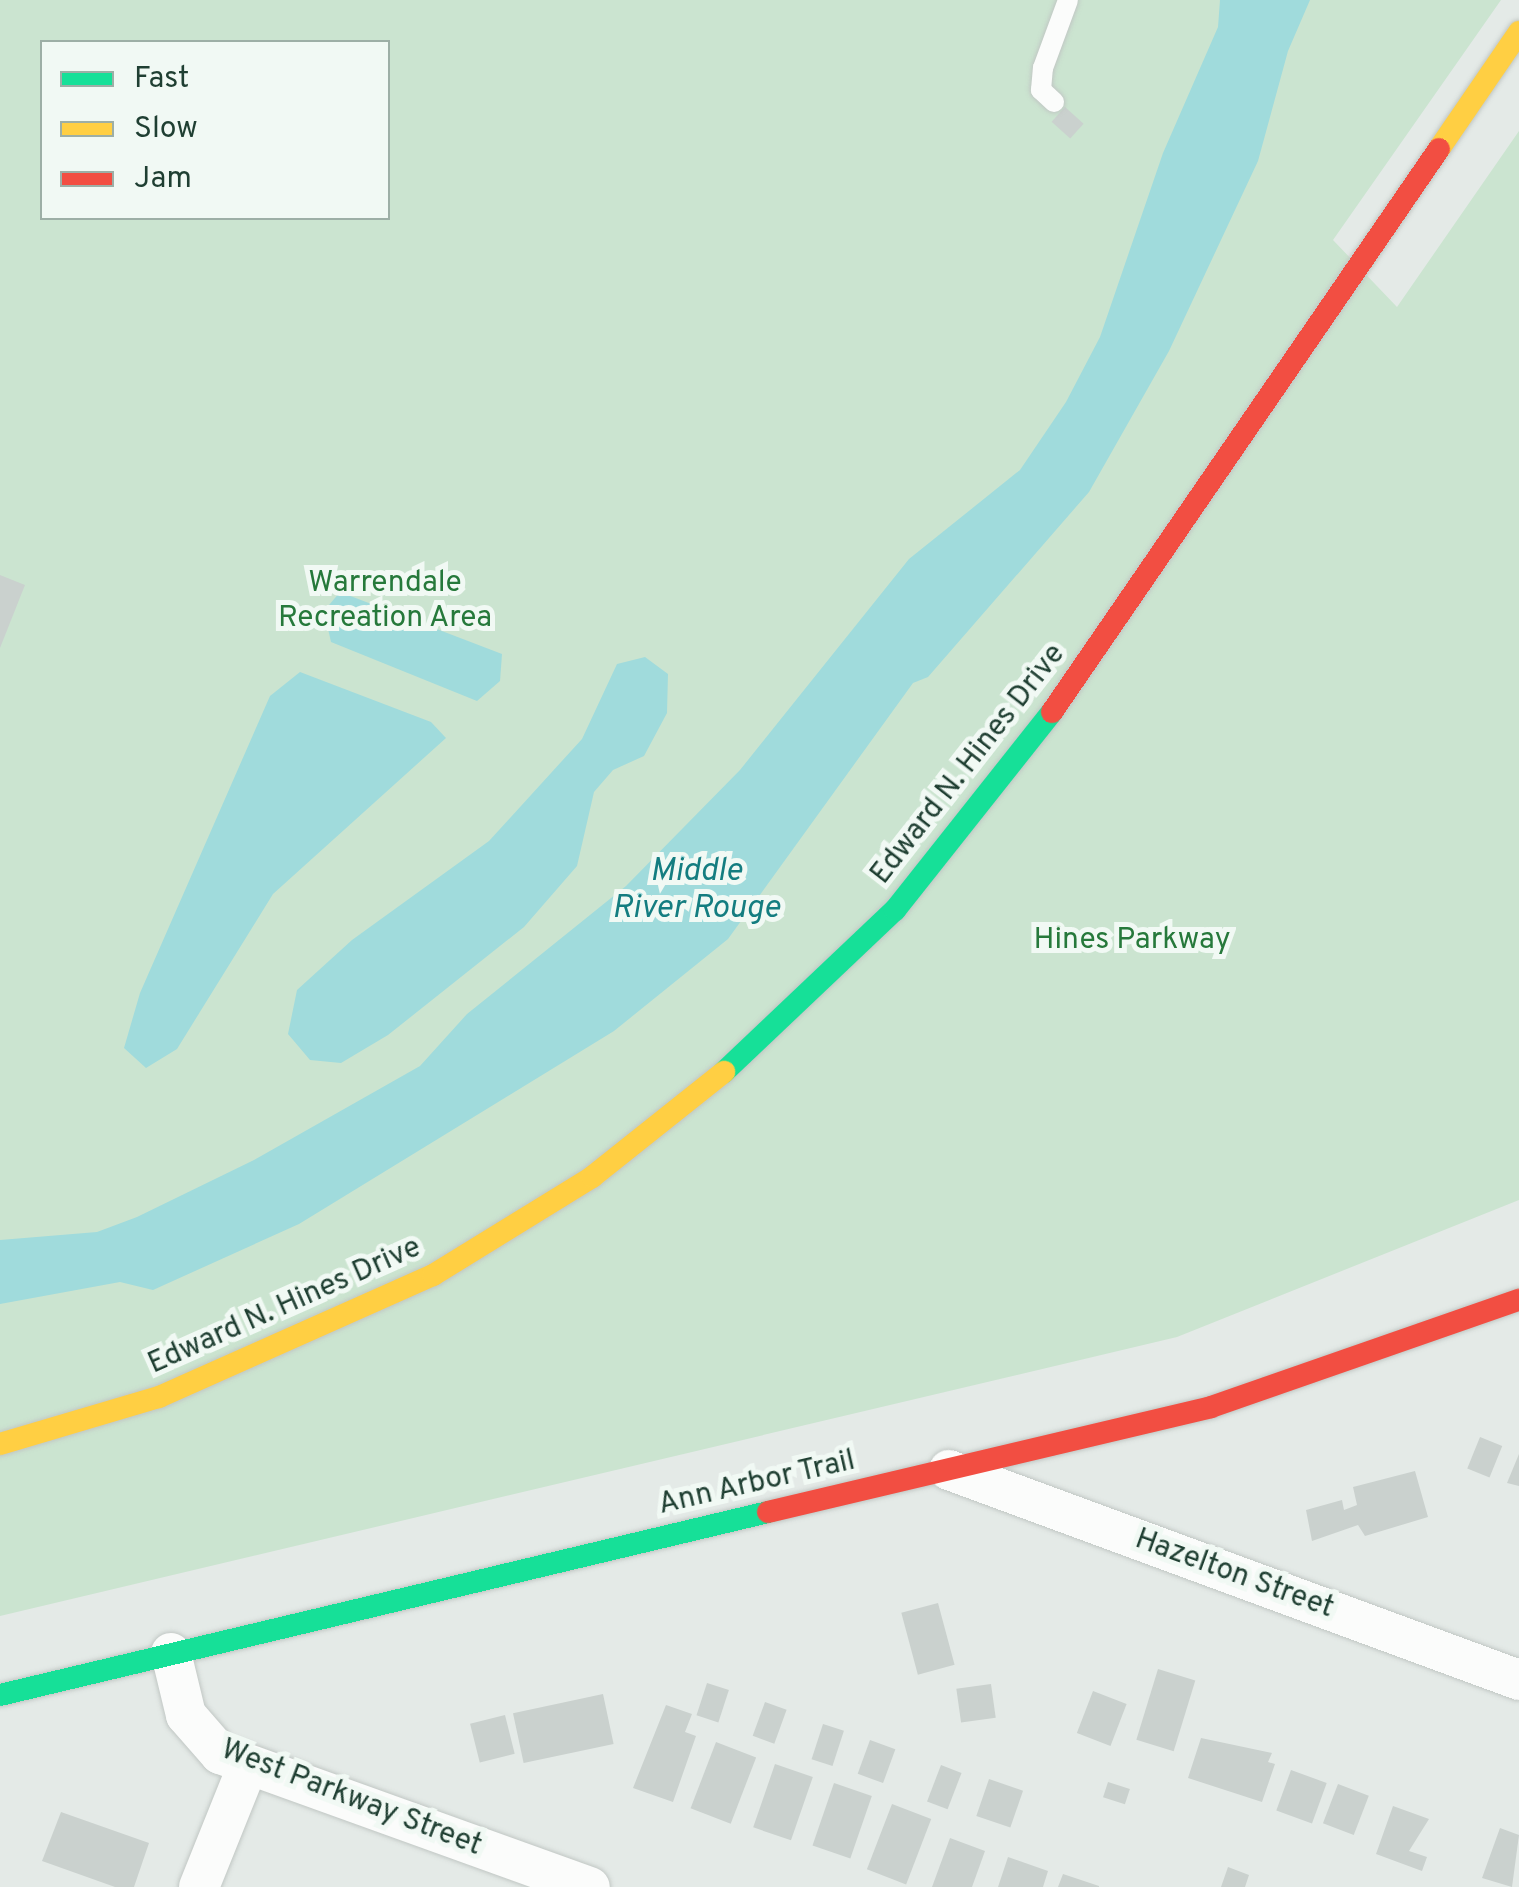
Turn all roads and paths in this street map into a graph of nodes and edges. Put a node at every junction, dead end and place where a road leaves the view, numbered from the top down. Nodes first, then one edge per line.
1 (1068, 0) edge
2 (1519, 32) edge
3 (1054, 102) dead end
4 (1519, 1300) edge
5 (0, 1444) edge
6 (949, 1470) junction
7 (171, 1653) junction
8 (1519, 1680) edge
9 (0, 1695) edge
10 (248, 1765) junction
11 (199, 1887) edge
12 (590, 1887) edge

1 - 3 lane
2 - 5 street, Edward N. Hines Drive
4 - 6 street, Ann Arbor Trail
6 - 7 street, Ann Arbor Trail
6 - 8 street, Hazelton Street
7 - 9 street, Ann Arbor Trail
7 - 10 street, West Parkway Street
10 - 11 street
10 - 12 street, West Parkway Street

